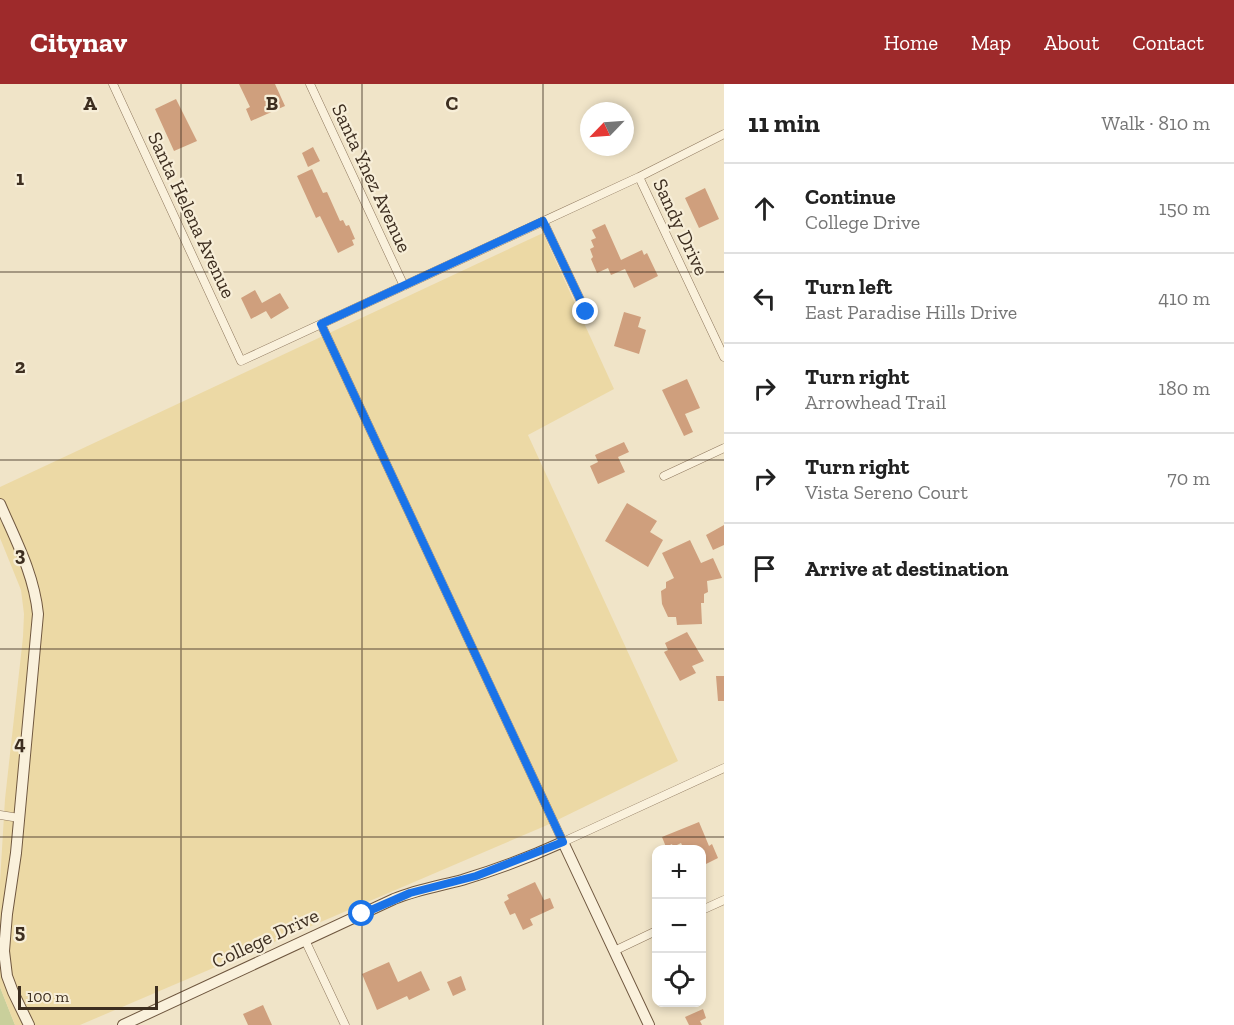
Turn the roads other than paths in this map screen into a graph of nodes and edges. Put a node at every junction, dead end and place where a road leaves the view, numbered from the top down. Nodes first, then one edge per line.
1 (113, 84) edge
2 (310, 84) edge
3 (724, 134) edge
4 (639, 177) junction
5 (543, 221) junction
6 (404, 286) junction
7 (586, 312) dead end
8 (321, 324) junction
9 (724, 357) edge
10 (724, 448) edge
11 (664, 476) dead end
12 (0, 504) edge
13 (724, 768) edge
14 (0, 814) edge
15 (19, 818) junction
16 (563, 842) junction
17 (724, 900) edge
18 (706, 908) edge
19 (652, 933) edge
20 (305, 940) junction
21 (614, 951) junction
22 (29, 1025) edge
23 (123, 1025) edge
24 (345, 1025) edge
25 (649, 1025) edge

1 - 8 street, Santa Helena Avenue
2 - 6 street, Santa Ynez Avenue
3 - 4 street
4 - 5 street
4 - 9 street, Sandy Drive
5 - 6 street
5 - 7 street
6 - 8 street
8 - 16 street
10 - 11 street
12 - 15 main road
13 - 16 street, College Drive
14 - 15 street
15 - 22 main road
16 - 20 main road, College Drive
16 - 21 main road
17 - 18 street
19 - 21 street
20 - 23 main road, College Drive
20 - 24 street
21 - 25 main road

